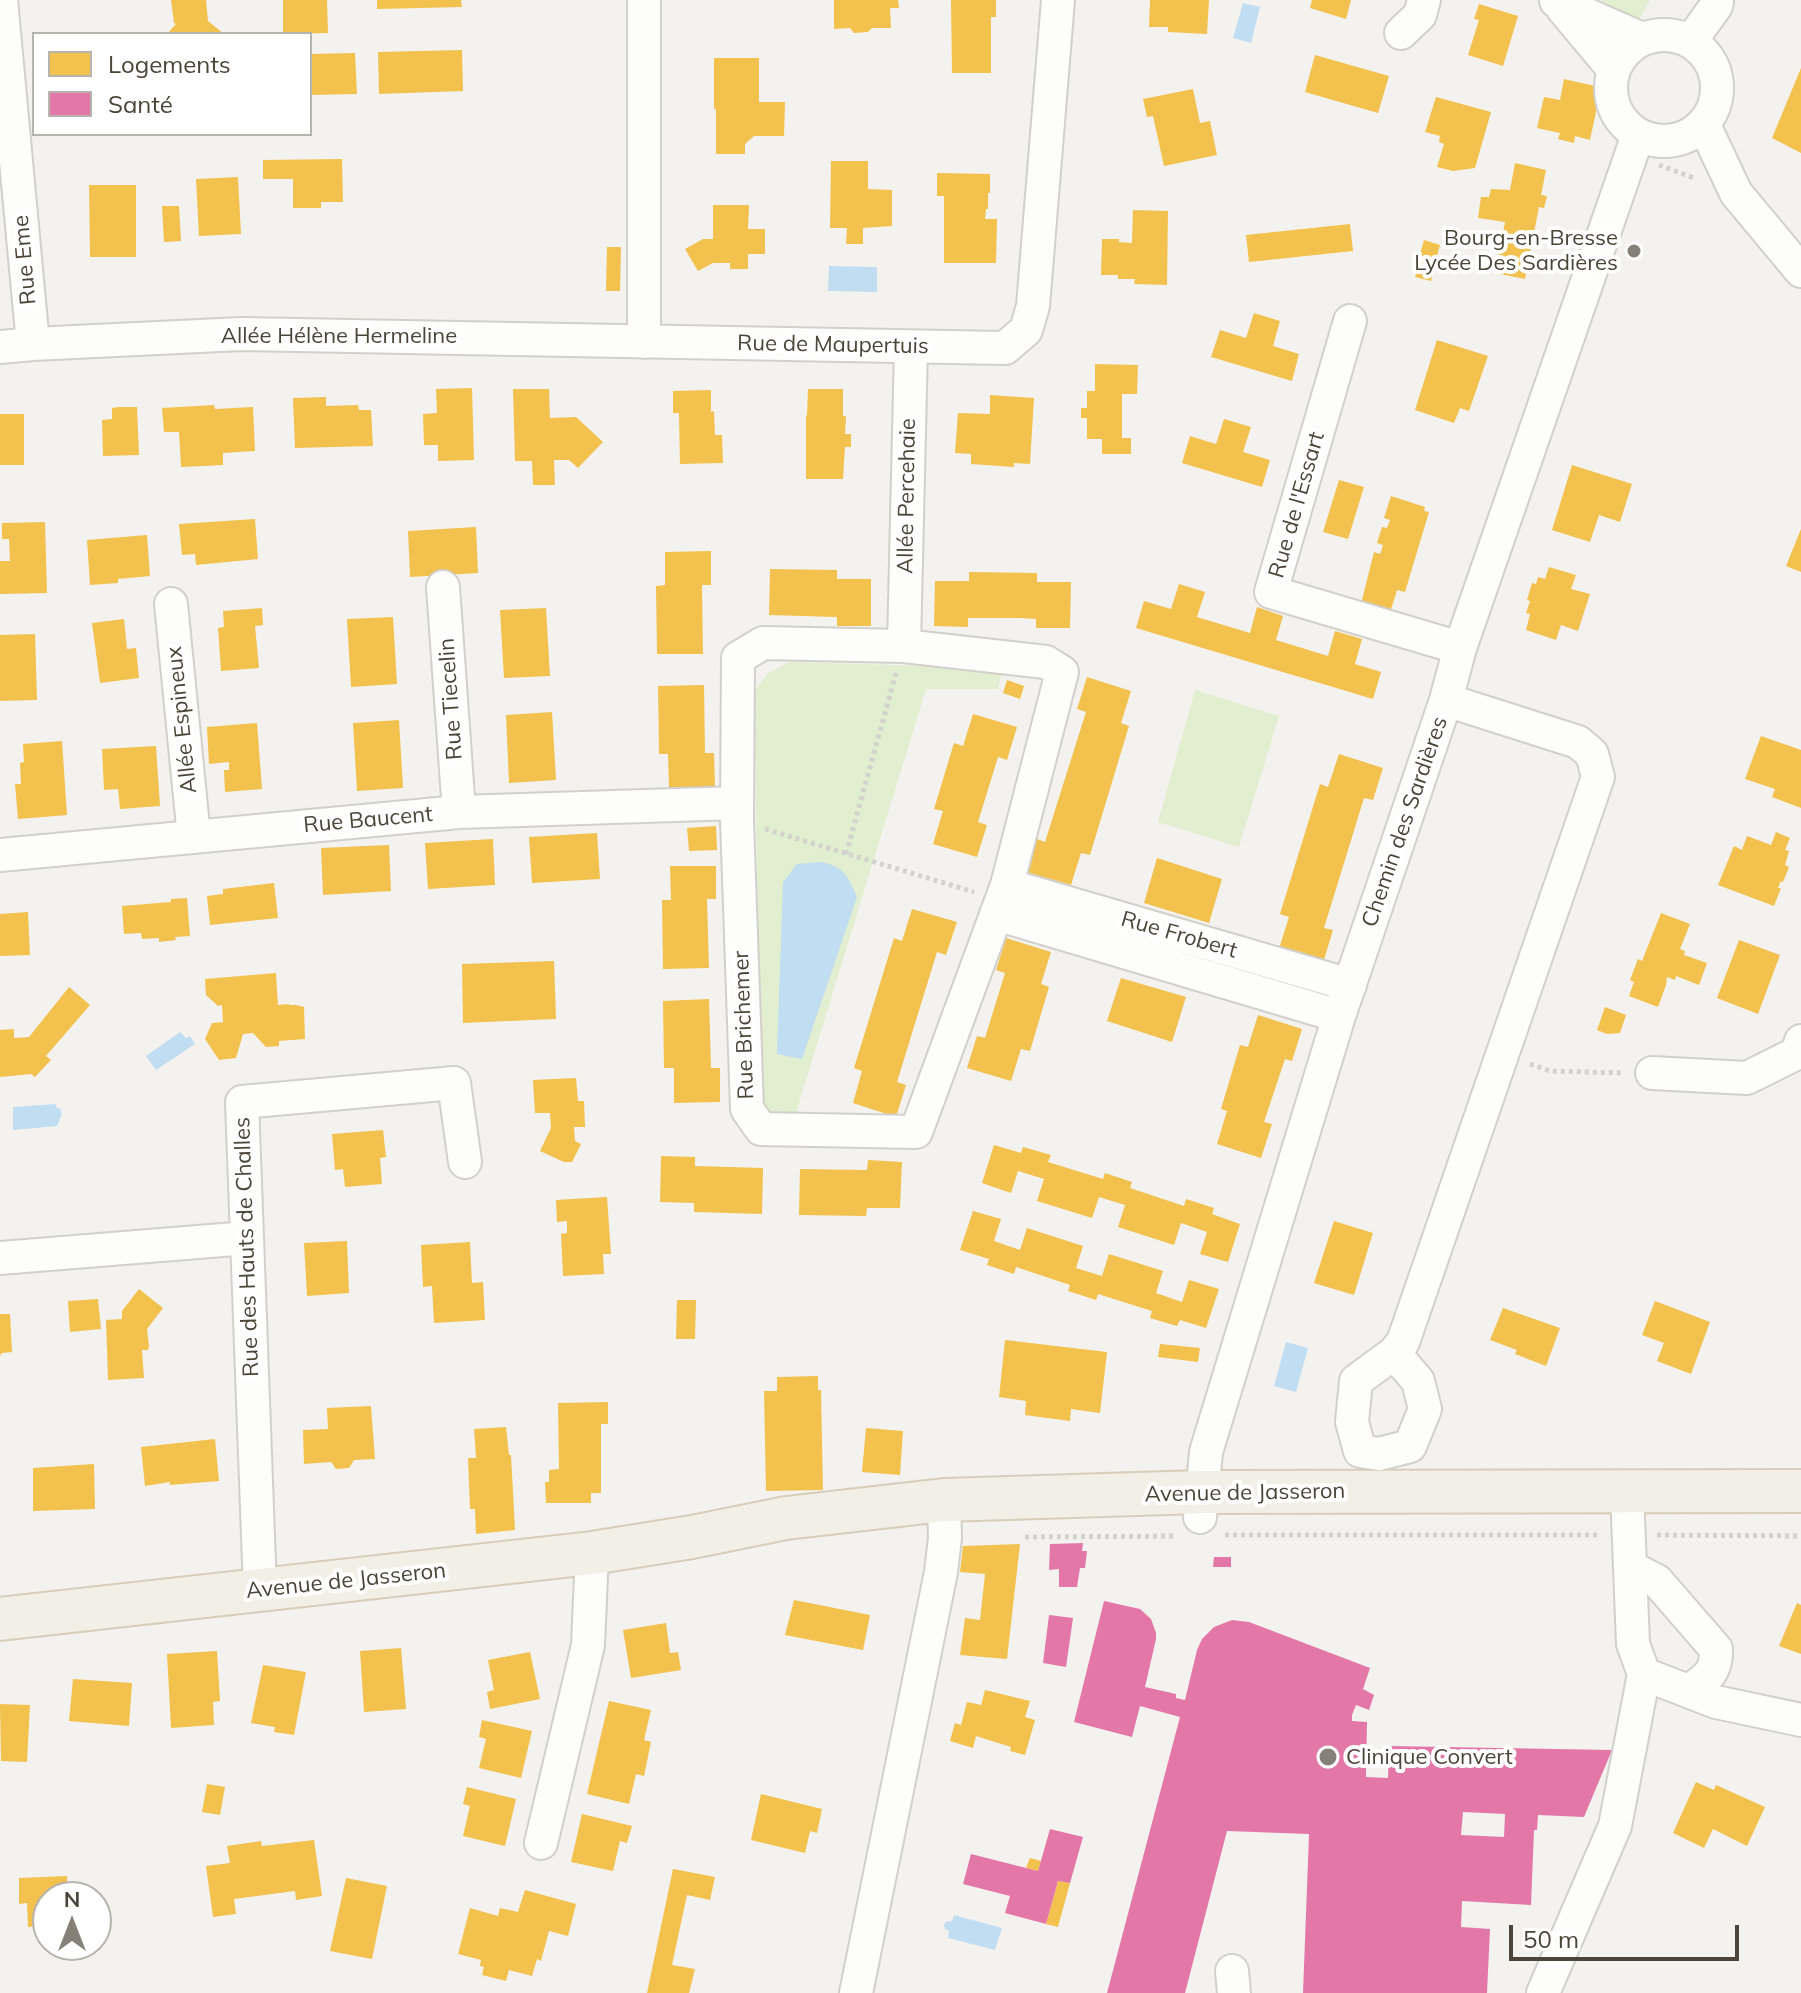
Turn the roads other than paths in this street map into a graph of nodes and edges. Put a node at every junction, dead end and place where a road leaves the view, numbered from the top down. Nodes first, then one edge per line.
1 (1, 0) edge
2 (644, 0) edge
3 (1058, 0) edge
4 (1424, 0) edge
5 (1556, 1) edge
6 (1717, 2) edge
7 (1401, 33) dead end
8 (1642, 39) junction
9 (1690, 42) junction
10 (1614, 70) junction
11 (1704, 125) junction
12 (1635, 145) junction
13 (1801, 271) edge
14 (1350, 321) dead end
15 (644, 342) junction
16 (33, 344) junction
17 (0, 347) edge
18 (911, 347) junction
19 (443, 587) dead end
20 (171, 604) dead end
21 (904, 646) junction
22 (1460, 648) junction
23 (1446, 700) junction
24 (737, 811) junction
25 (459, 812) junction
26 (194, 837) junction
27 (0, 855) edge
28 (1002, 900) junction
29 (1350, 985) junction
30 (1339, 1016) junction
31 (1801, 1041) edge
32 (1652, 1073) road end
33 (465, 1162) dead end
34 (247, 1238) junction
35 (0, 1258) edge
36 (1394, 1353) dead end
37 (1801, 1491) edge
38 (945, 1512) junction
39 (1801, 1514) edge
40 (1201, 1520) junction
41 (1628, 1528) junction
42 (592, 1553) junction
43 (260, 1590) junction
44 (0, 1619) edge
45 (1644, 1674) junction
46 (1689, 1691) junction
47 (1801, 1720) edge
48 (541, 1843) dead end
49 (856, 1993) edge
50 (1543, 1993) edge

1 - 16 street, Rue Eme
2 - 15 street
3 - 18 street, Rue de Maupertuis
4 - 7 street
5 - 8 street
5 - 10 street
6 - 9 street
8 - 9 street
8 - 10 street
9 - 11 street
10 - 12 street
11 - 12 street
11 - 13 street
12 - 22 street, Chemin des Sardières
14 - 22 street, Rue de l'Essart
15 - 16 street, Allée Hélène Hermeline
15 - 18 street, Rue de Maupertuis
16 - 17 street
18 - 21 street, Allée Percehaie
19 - 25 street, Rue Tiecelin
20 - 26 street, Allée Espineux
21 - 24 street, Rue Brichemer
21 - 28 street, Rue Brichemer
22 - 23 street, Chemin des Sardières
23 - 29 street, Chemin des Sardières
23 - 36 street
24 - 25 street, Rue Baucent
24 - 28 street, Rue Brichemer
25 - 26 street, Rue Baucent
26 - 27 street, Rue Baucent
28 - 29 street, Rue Frobert
28 - 30 street, Rue Frobert
29 - 30 street, Chemin des Sardières
30 - 40 street, Chemin des Sardières
31 - 32 street
33 - 34 street, Rue des Hauts de Challes
34 - 35 street
34 - 43 street, Rue des Hauts de Challes
37 - 41 main road, Avenue de Jasseron
38 - 40 main road, Avenue de Jasseron
38 - 42 main road, Avenue de Jasseron
38 - 49 street
39 - 41 main road, Avenue de Jasseron
40 - 41 main road, Avenue de Jasseron
41 - 45 street
41 - 46 street
42 - 43 main road, Avenue de Jasseron
42 - 48 street
43 - 44 main road, Avenue de Jasseron
45 - 46 street
45 - 50 street
46 - 47 street

